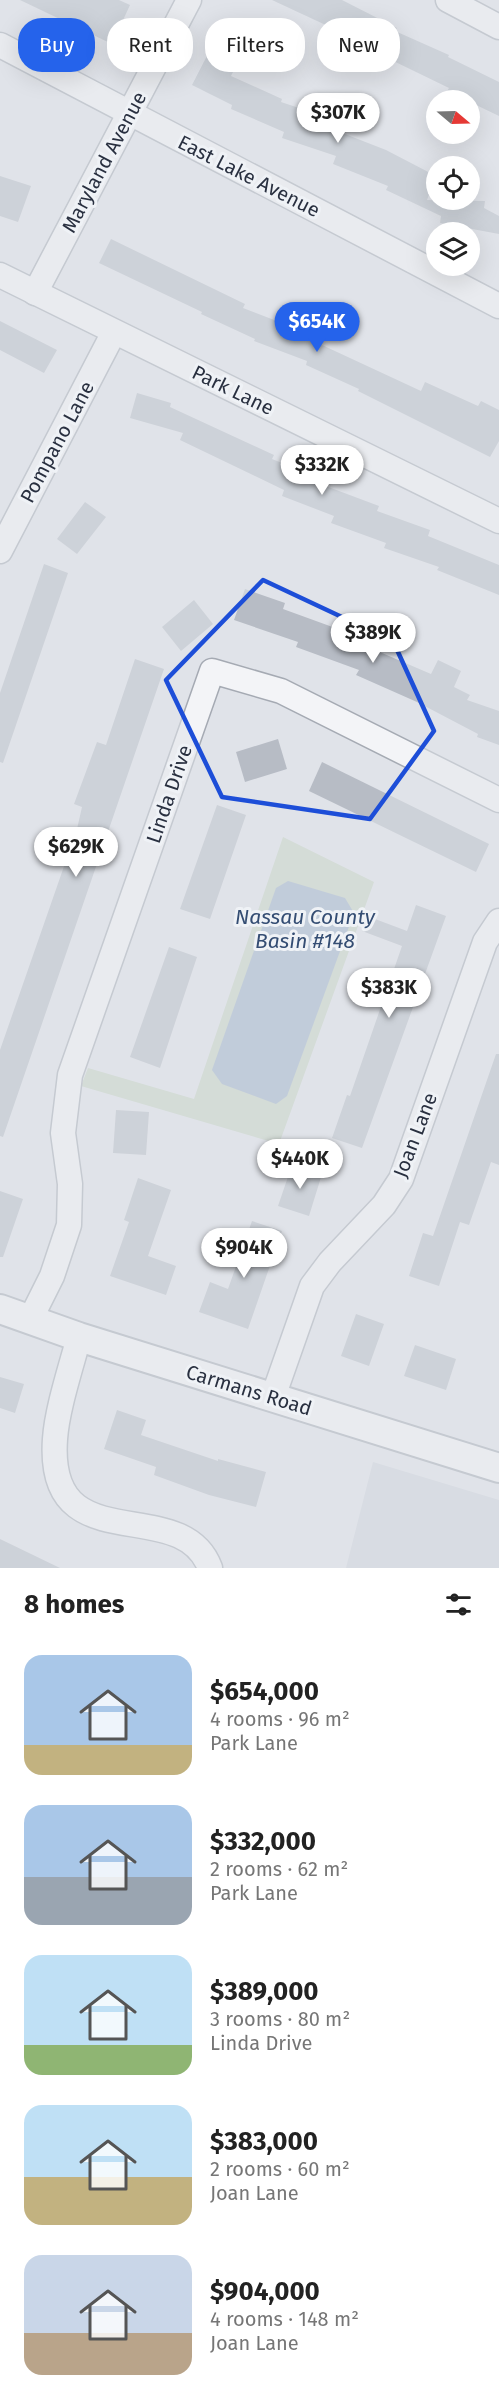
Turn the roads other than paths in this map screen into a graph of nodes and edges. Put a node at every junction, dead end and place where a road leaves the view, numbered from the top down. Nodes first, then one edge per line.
1 (189, 0) edge
2 (448, 0) edge
3 (499, 27) edge
4 (0, 45) edge
5 (129, 114) junction
6 (0, 275) edge
7 (35, 293) junction
8 (499, 306) edge
9 (114, 332) junction
10 (499, 521) edge
11 (0, 551) edge
12 (499, 800) edge
13 (499, 921) edge
14 (0, 1309) edge
15 (30, 1320) junction
16 (79, 1337) junction
17 (273, 1397) junction
18 (499, 1468) edge
19 (210, 1568) edge

1 - 5 street, Maryland Avenue
2 - 3 street
4 - 5 street, East Lake Avenue
5 - 7 street, Maryland Avenue
5 - 8 street, East Lake Avenue
6 - 7 street, Park Lane
7 - 9 street, Park Lane
9 - 10 street, Park Lane
9 - 11 street, Pompano Lane
12 - 15 street, Linda Drive
13 - 17 street, Joan Lane
14 - 15 street, Carmans Road
15 - 16 street, Carmans Road
16 - 17 street, Carmans Road
16 - 19 street
17 - 18 street, Carmans Road

